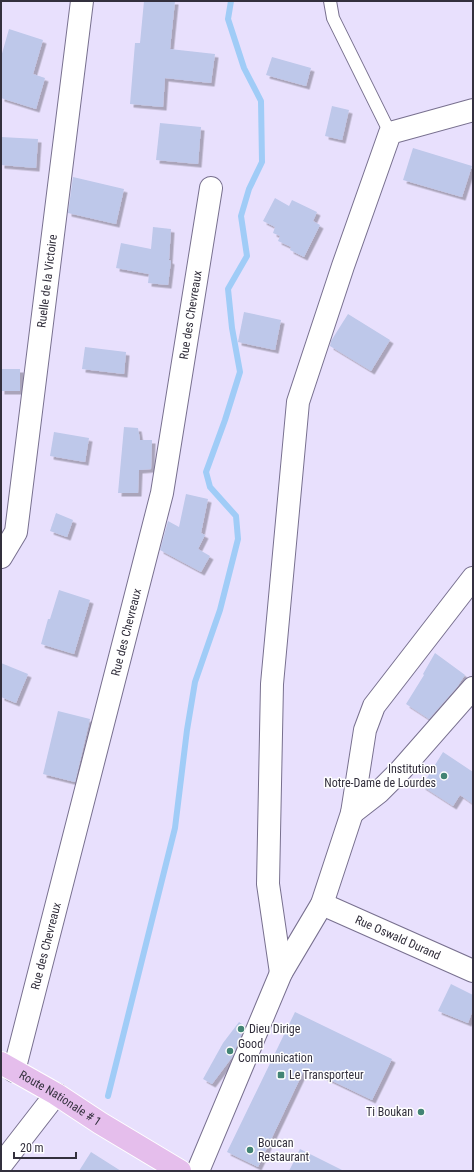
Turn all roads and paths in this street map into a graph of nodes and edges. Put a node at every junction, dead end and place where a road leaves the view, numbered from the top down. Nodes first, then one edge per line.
1 (82, 1) edge
2 (330, 1) edge
3 (473, 110) edge
4 (390, 133) junction
5 (211, 188) dead end
6 (1, 557) edge
7 (473, 578) edge
8 (473, 688) edge
9 (352, 813) junction
10 (322, 904) junction
11 (473, 971) edge
12 (281, 973) junction
13 (8, 1067) edge
14 (56, 1094) junction
15 (1, 1165) edge
16 (180, 1171) edge
17 (198, 1171) edge

1 - 6 street, Ruelle de la Victoire
2 - 4 lane
3 - 4 street
4 - 12 street
5 - 13 street, Rue des Chevreaux
7 - 9 street
8 - 9 street
9 - 10 street
10 - 11 street, Rue Oswald Durand
10 - 12 street
12 - 17 street
13 - 14 main road, Route Nationale # 1
14 - 15 street
14 - 16 main road, Route Nationale # 1

